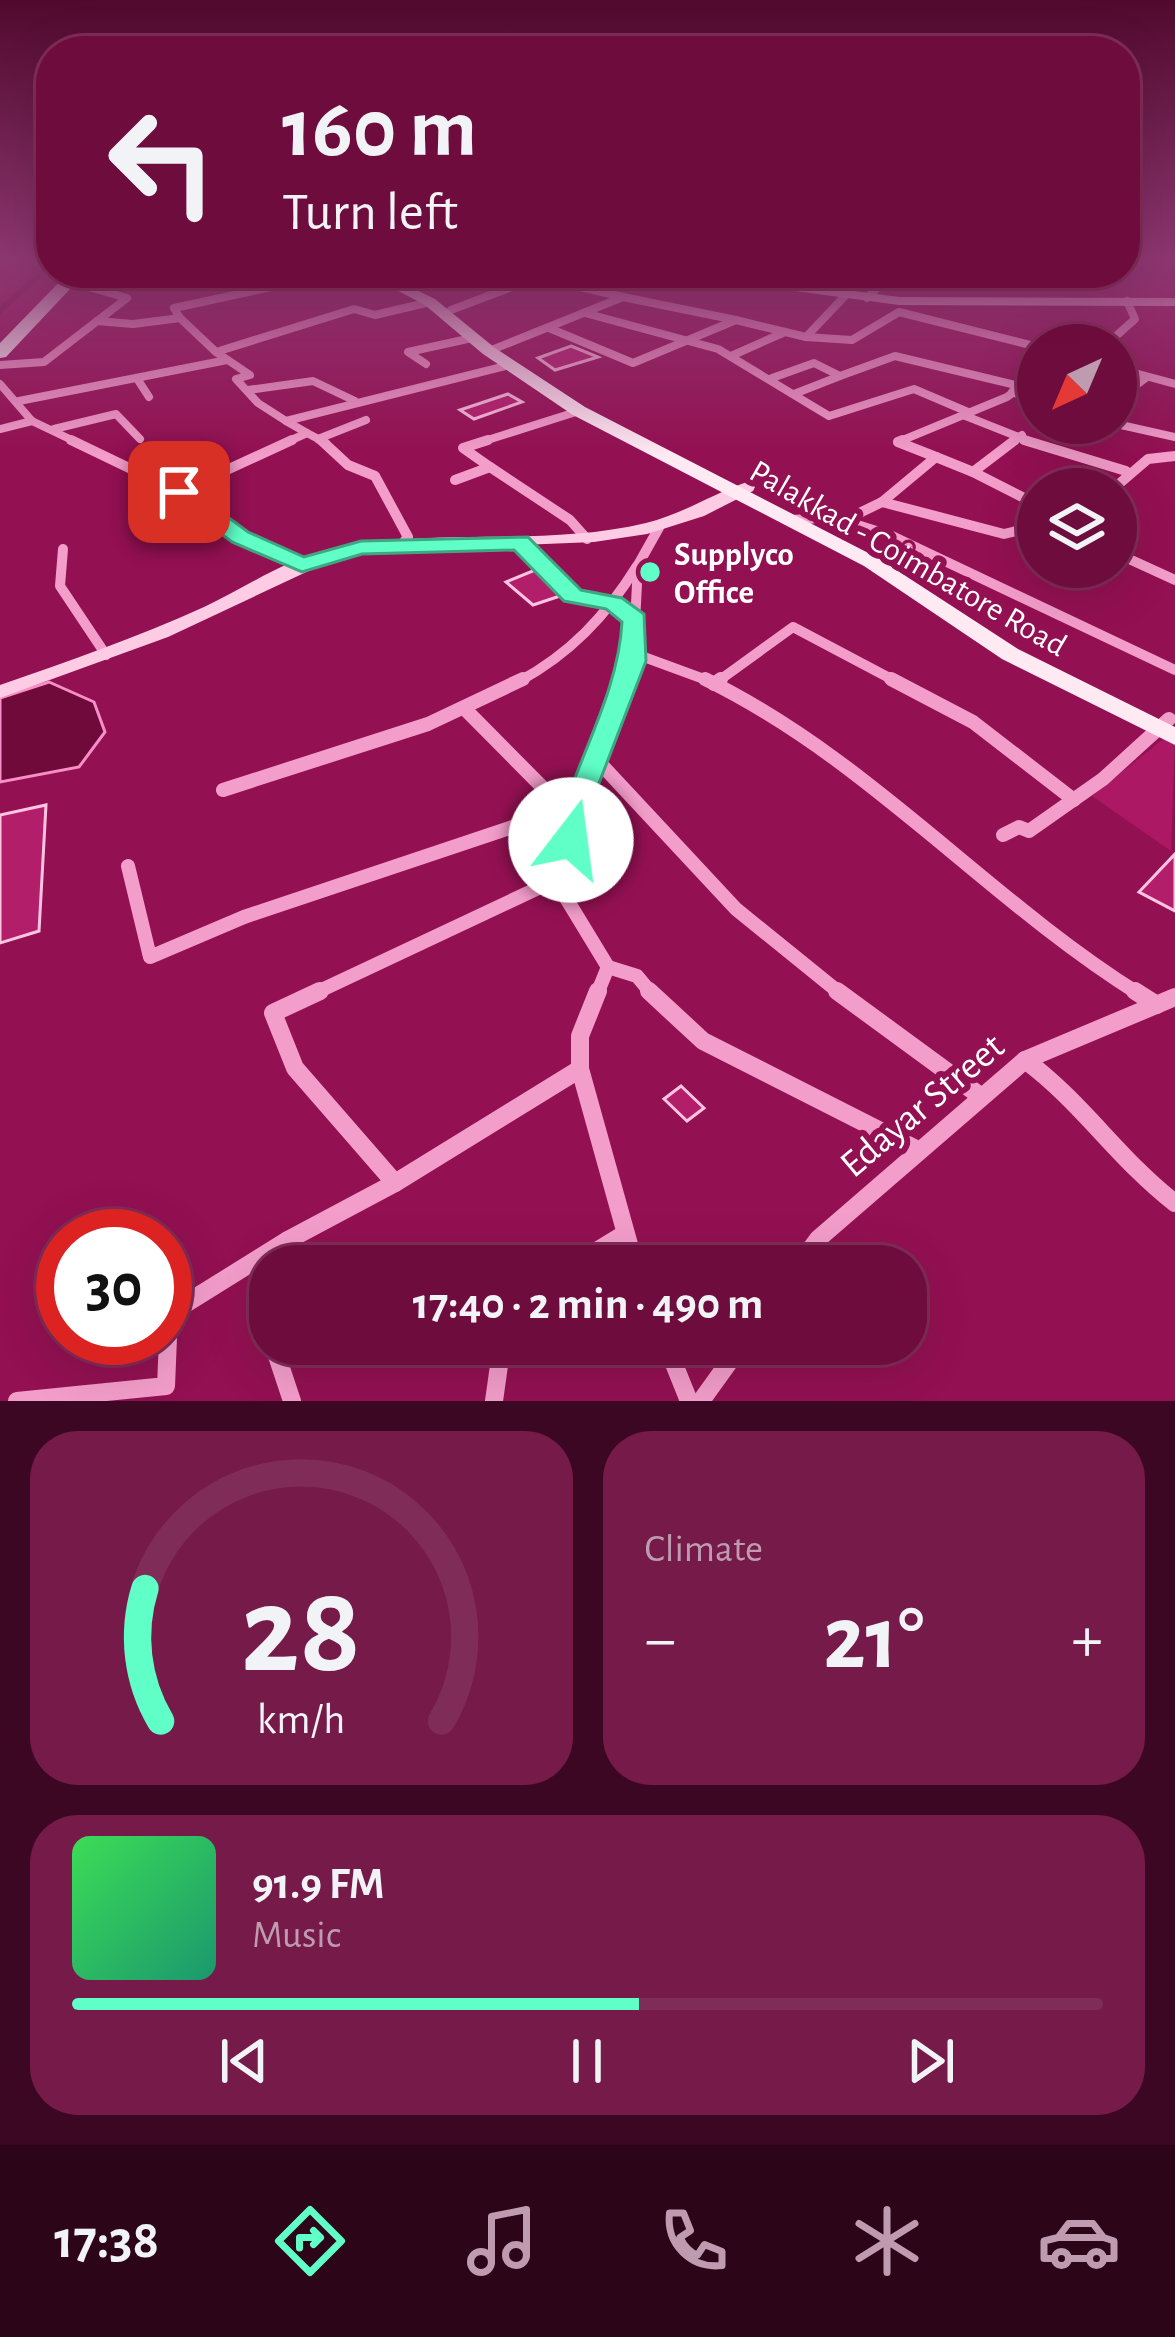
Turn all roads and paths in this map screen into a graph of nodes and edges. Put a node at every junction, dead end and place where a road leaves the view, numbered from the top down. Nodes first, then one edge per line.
1 (26, 324) edge
2 (93, 324) edge
3 (187, 324) edge
4 (305, 324) edge
5 (459, 324) edge
6 (466, 324) edge
7 (558, 324) edge
8 (628, 324) edge
9 (725, 324) edge
10 (754, 324) edge
11 (818, 324) edge
12 (874, 324) edge
13 (959, 324) edge
14 (550, 328) junction
15 (786, 332) junction
16 (806, 337) junction
17 (688, 340) junction
18 (1017, 341) edge
19 (492, 350) junction
20 (216, 352) junction
21 (0, 353) edge
22 (731, 356) junction
23 (227, 360) junction
24 (426, 364) dead end
25 (0, 365) edge
26 (1137, 374) edge
27 (839, 376) junction
28 (1147, 377) junction
29 (772, 378) junction
30 (138, 380) junction
31 (0, 384) edge
32 (1137, 384) edge
33 (1175, 384) edge
34 (550, 387) junction
35 (1016, 389) joint
36 (248, 390) junction
37 (794, 394) junction
38 (149, 397) dead end
39 (19, 400) junction
40 (355, 400) junction
41 (580, 411) junction
42 (965, 414) junction
43 (366, 420) dead end
44 (32, 421) junction
45 (286, 421) junction
46 (0, 429) edge
47 (53, 429) junction
48 (1137, 429) edge
49 (1017, 435) edge
50 (313, 436) junction
51 (1175, 437) edge
52 (1017, 438) edge
53 (140, 440) dead end
54 (1044, 444) edge
55 (1175, 456) edge
56 (936, 457) junction
57 (490, 467) junction
58 (1117, 468) edge
59 (1132, 468) edge
60 (974, 472) junction
61 (455, 480) dead end
62 (742, 489) junction
63 (179, 492) junction
64 (1017, 494) edge
65 (882, 502) junction
66 (801, 519) junction
67 (845, 520) junction
68 (661, 524) junction
69 (1017, 531) edge
70 (587, 539) junction
71 (520, 542) junction
72 (402, 544) junction
73 (63, 549) dead end
74 (1137, 563) edge
75 (302, 565) junction
76 (638, 565) junction
77 (1175, 580) edge
78 (614, 603) junction
79 (635, 619) junction
80 (634, 653) junction
81 (106, 655) junction
82 (1175, 670) edge
83 (714, 684) junction
84 (0, 692) edge
85 (464, 708) junction
86 (1169, 727) edge
87 (598, 761) junction
88 (223, 790) dead end
89 (1074, 800) junction
90 (572, 808) junction
91 (1003, 835) dead end
92 (128, 866) dead end
93 (564, 876) junction
94 (608, 967) junction
95 (1166, 1001) edge
96 (1025, 1060) junction
97 (580, 1069) junction
98 (979, 1095) junction
99 (918, 1150) junction
100 (395, 1183) junction
101 (1175, 1203) edge
102 (623, 1234) junction
103 (288, 1240) junction
104 (287, 1245) edge
105 (605, 1245) edge
106 (627, 1245) edge
107 (814, 1245) edge
108 (280, 1365) edge
109 (499, 1365) edge
110 (674, 1365) edge
111 (727, 1365) edge
112 (17, 1401) edge
113 (292, 1401) edge
114 (494, 1401) edge
115 (689, 1401) edge
116 (700, 1401) edge

1 - 21 highway
2 - 25 street
3 - 20 street
4 - 20 street
5 - 19 main road, Palakkad - Coimbatore Road
6 - 19 main road, Palakkad - Coimbatore Road
7 - 14 street
8 - 17 street
9 - 17 street
10 - 15 street
11 - 16 street
12 - 16 street
13 - 18 street
14 - 17 street
14 - 19 street
15 - 16 street
15 - 22 street
17 - 22 street
19 - 24 street
19 - 34 main road, Palakkad - Coimbatore Road
19 - 40 street
20 - 23 street
22 - 29 street
23 - 30 street
23 - 36 street
26 - 28 street
27 - 29 street
27 - 35 street
27 - 37 street
28 - 32 street
28 - 33 street
29 - 37 street
30 - 38 street
30 - 39 street
31 - 39 street
34 - 41 main road, Palakkad - Coimbatore Road
34 - 62 main road, Palakkad - Coimbatore Road
35 - 42 street
36 - 40 street
36 - 45 street
37 - 42 street
39 - 44 street
40 - 45 street
41 - 57 street
41 - 62 main road, Palakkad - Coimbatore Road
42 - 49 street
42 - 56 street
43 - 50 street
44 - 46 street
44 - 47 street
45 - 50 street
47 - 53 street
47 - 63 street
48 - 51 street
50 - 63 street
50 - 72 street
52 - 60 street
54 - 58 street
55 - 59 street
56 - 60 street
56 - 65 street
57 - 61 street
57 - 70 street
60 - 64 street
62 - 66 main road, Palakkad - Coimbatore Road
62 - 68 street
63 - 75 street
65 - 67 street
65 - 69 street
66 - 67 street
66 - 86 main road, Palakkad - Coimbatore Road
67 - 82 street
68 - 70 street
68 - 76 street
70 - 71 street
71 - 72 street
71 - 78 street
72 - 75 street
73 - 81 street
74 - 77 street
75 - 81 street
76 - 78 street
76 - 79 street
78 - 79 street
78 - 85 street
79 - 80 street
80 - 83 street
80 - 87 street
81 - 84 street
83 - 89 street
83 - 95 street
85 - 88 street
85 - 90 street
86 - 89 street
87 - 90 street
87 - 98 street
89 - 91 street
90 - 92 street
90 - 93 street
93 - 94 street
93 - 100 street
94 - 97 street
94 - 99 street
95 - 96 street, Edayar Street
96 - 98 street, Edayar Street
96 - 101 street
97 - 100 street
97 - 102 street
98 - 99 street, Edayar Street
99 - 107 street, Edayar Street
100 - 103 street
102 - 105 street
102 - 106 street
103 - 104 street
103 - 112 street
108 - 113 street
109 - 114 street
110 - 115 street
111 - 116 street

